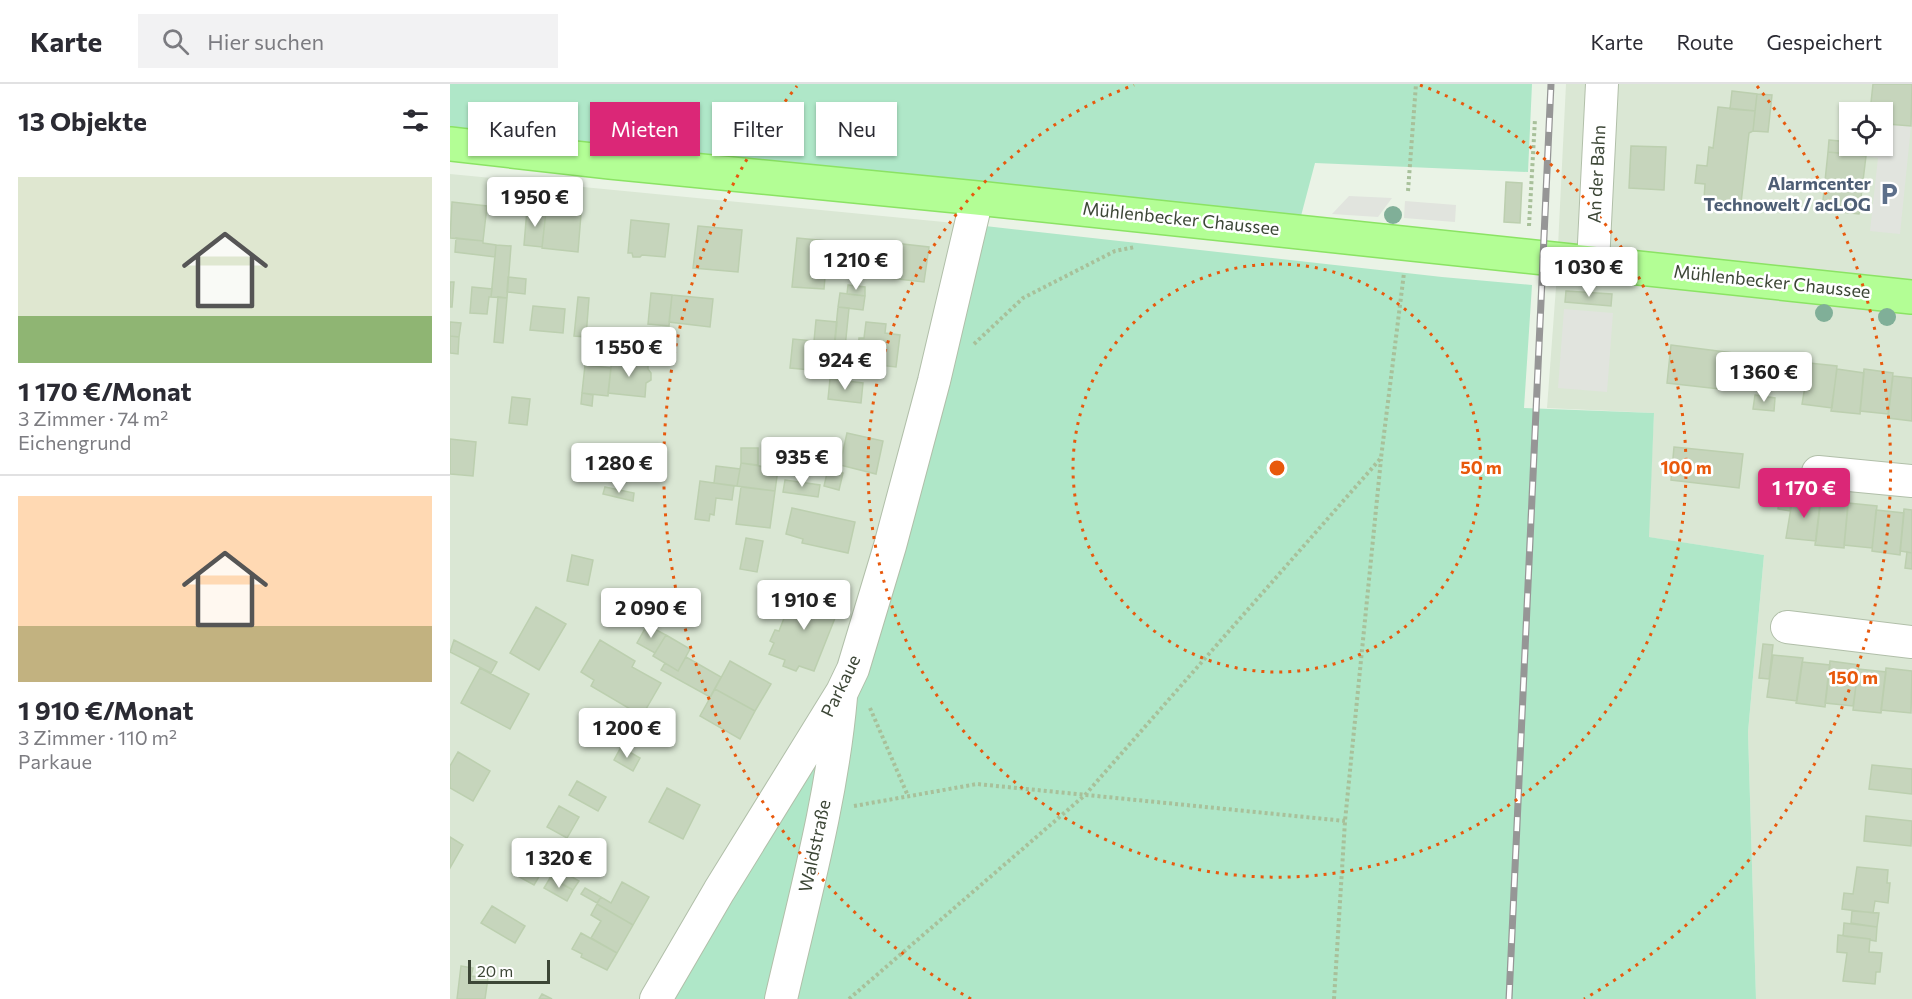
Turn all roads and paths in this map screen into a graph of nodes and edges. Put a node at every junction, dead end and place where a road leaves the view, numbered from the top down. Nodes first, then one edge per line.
1 (1416, 84) edge
2 (1602, 84) edge
3 (1535, 119) dead end
4 (450, 144) edge
5 (1408, 191) dead end
6 (977, 198) junction
7 (1408, 244) junction
8 (1136, 247) dead end
9 (1512, 255) junction
10 (1593, 263) junction
11 (1912, 297) edge
12 (934, 381) junction
13 (1381, 458) junction
14 (1818, 472) dead end
15 (1912, 481) edge
16 (1787, 627) dead end
17 (1912, 642) edge
18 (847, 681) junction
19 (1085, 795) junction
20 (908, 796) junction
21 (823, 812) junction
22 (1345, 821) junction
23 (656, 999) edge
24 (781, 999) edge
25 (849, 999) edge
26 (1334, 999) edge

1 - 5 path
2 - 10 street, An der Bahn
3 - 9 path
4 - 6 main road, Mühlenbecker Chaussee
6 - 7 main road, Mühlenbecker Chaussee
6 - 12 street, Parkaue
7 - 9 main road, Mühlenbecker Chaussee
7 - 13 path
8 - 12 path
9 - 10 main road, Mühlenbecker Chaussee
10 - 11 main road, Mühlenbecker Chaussee
12 - 18 street, Parkaue
13 - 19 path
13 - 22 path
14 - 15 street
16 - 17 street
18 - 20 path
18 - 21 street, Waldstraße
18 - 23 street, Parkaue
19 - 20 path
19 - 22 path
19 - 25 path
20 - 21 path
21 - 24 street, Waldstraße
22 - 26 path

